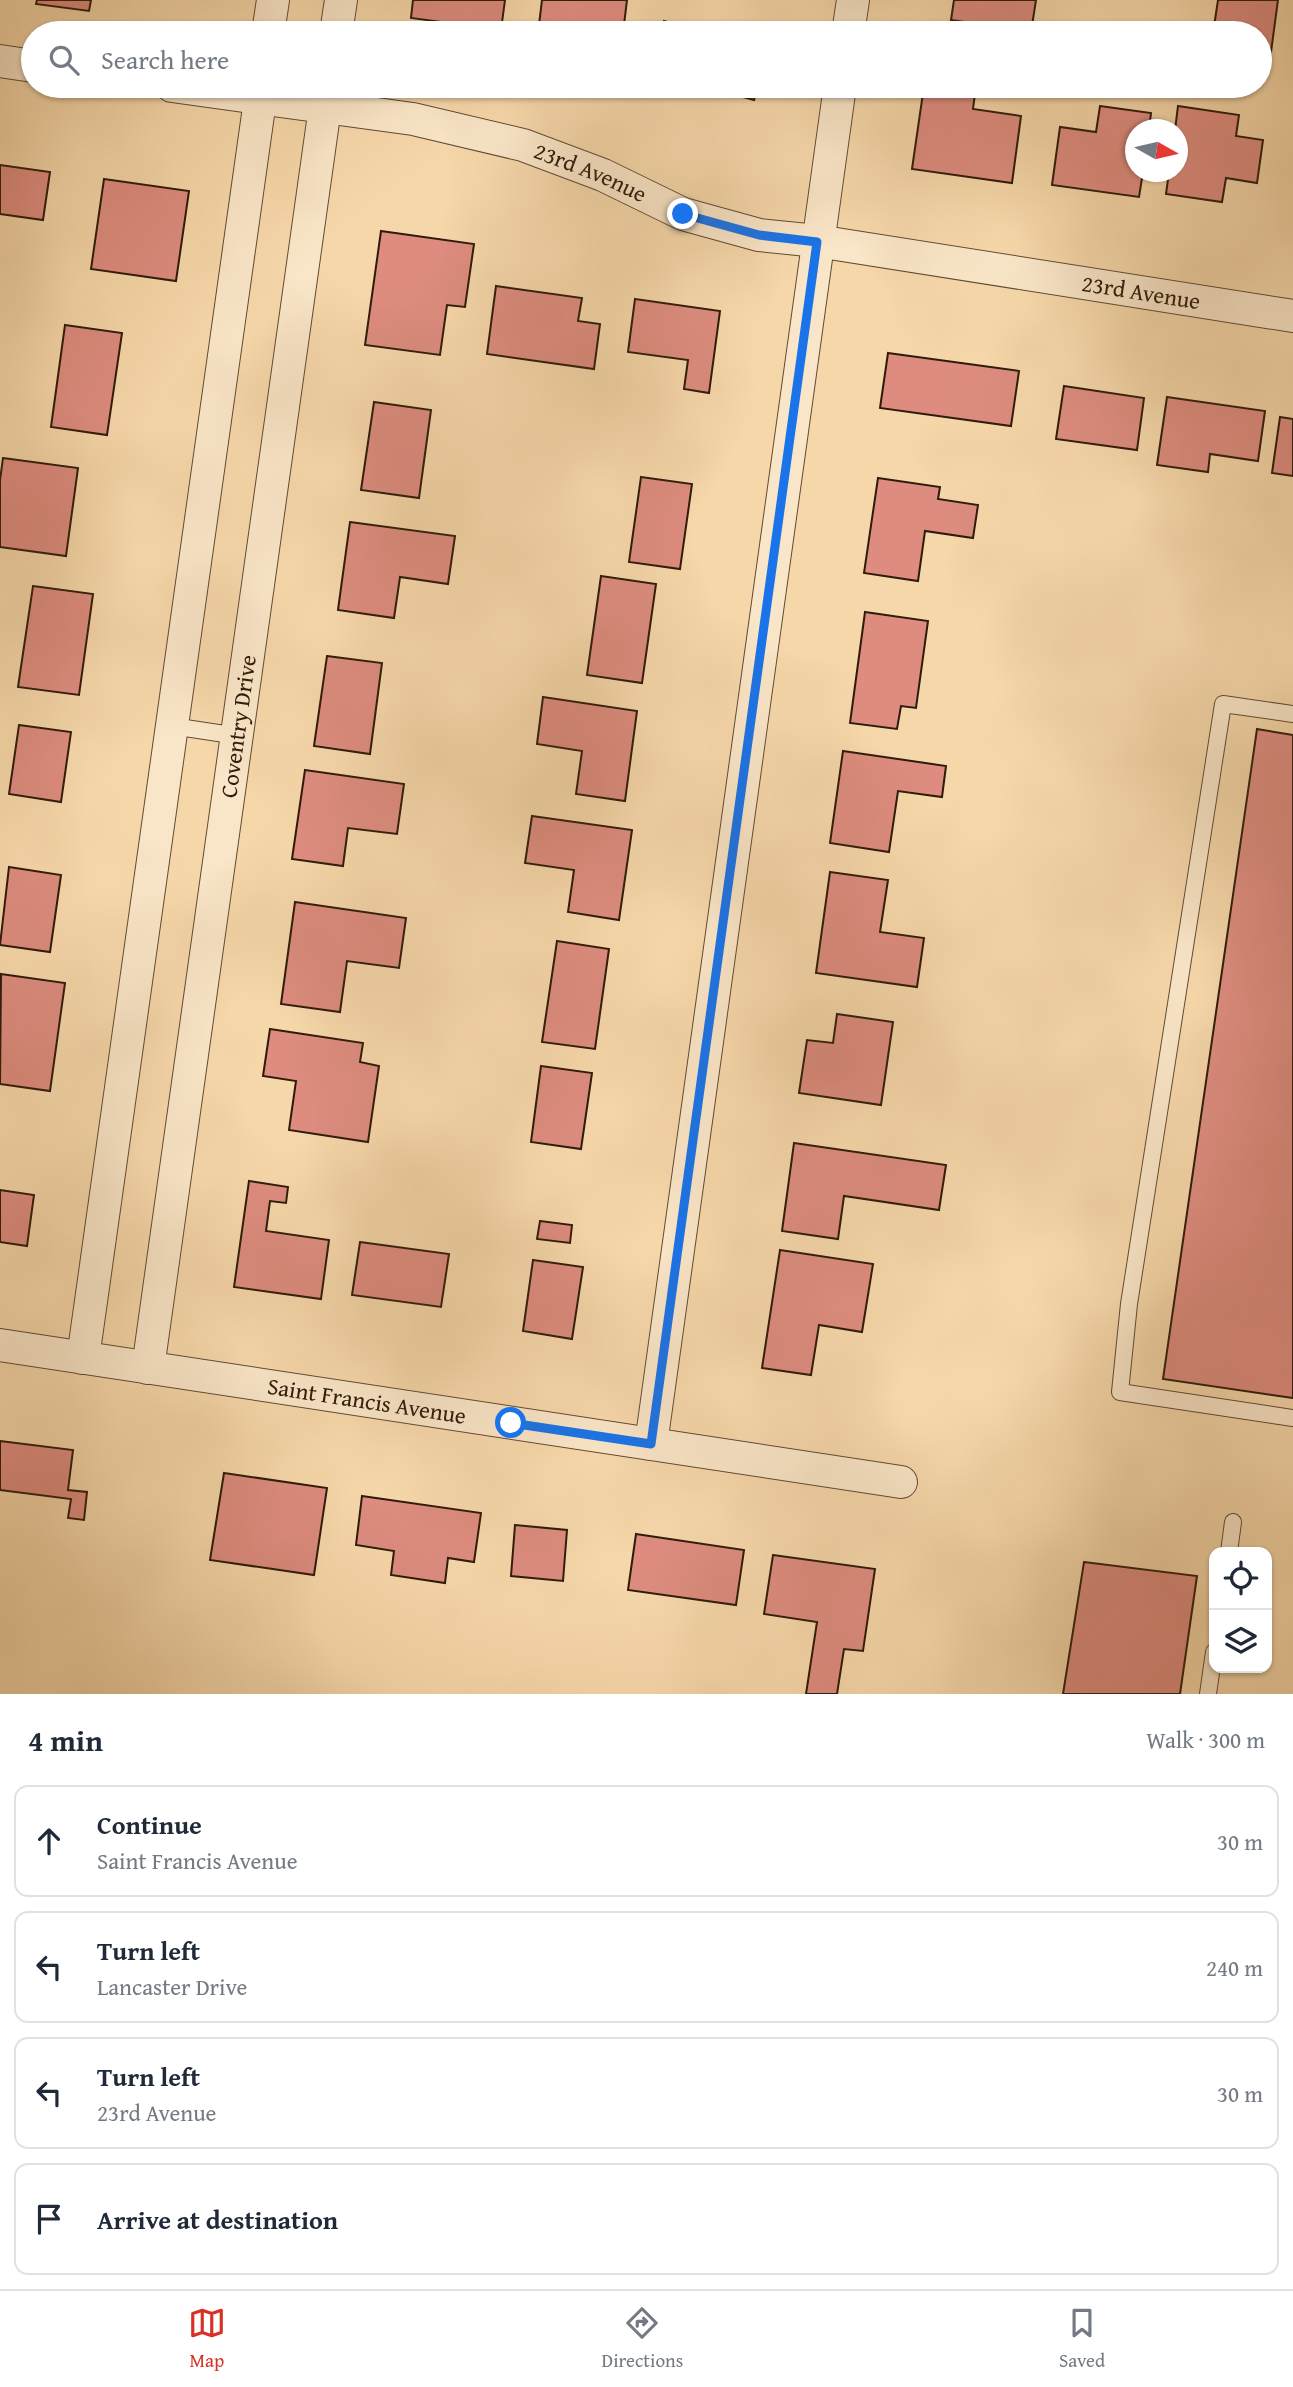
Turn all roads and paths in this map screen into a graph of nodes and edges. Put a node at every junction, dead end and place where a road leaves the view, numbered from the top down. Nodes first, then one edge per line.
1 (273, 0) edge
2 (341, 0) edge
3 (853, 0) edge
4 (270, 21) edge
5 (338, 21) edge
6 (850, 21) edge
7 (0, 61) edge
8 (21, 64) edge
9 (260, 98) edge
10 (327, 98) edge
11 (331, 98) edge
12 (838, 98) edge
13 (817, 242) junction
14 (1293, 316) edge
15 (1293, 714) edge
16 (172, 726) junction
17 (238, 736) junction
18 (0, 1345) edge
19 (83, 1358) junction
20 (148, 1368) junction
21 (1293, 1418) edge
22 (651, 1444) junction
23 (901, 1482) dead end
24 (1233, 1522) dead end
25 (1230, 1547) edge
26 (1211, 1673) edge
27 (1208, 1694) edge

1 - 4 street
2 - 5 street
3 - 6 street
7 - 8 street
9 - 16 street
10 - 17 street, Coventry Drive
11 - 13 street, 23rd Avenue
12 - 13 street
13 - 14 street, 23rd Avenue
13 - 22 street
15 - 21 lane
16 - 17 lane
16 - 19 street
17 - 20 street, Coventry Drive
18 - 19 street, Saint Francis Avenue
19 - 20 street, Saint Francis Avenue
20 - 22 street, Saint Francis Avenue
22 - 23 street, Saint Francis Avenue
24 - 25 lane
26 - 27 lane

